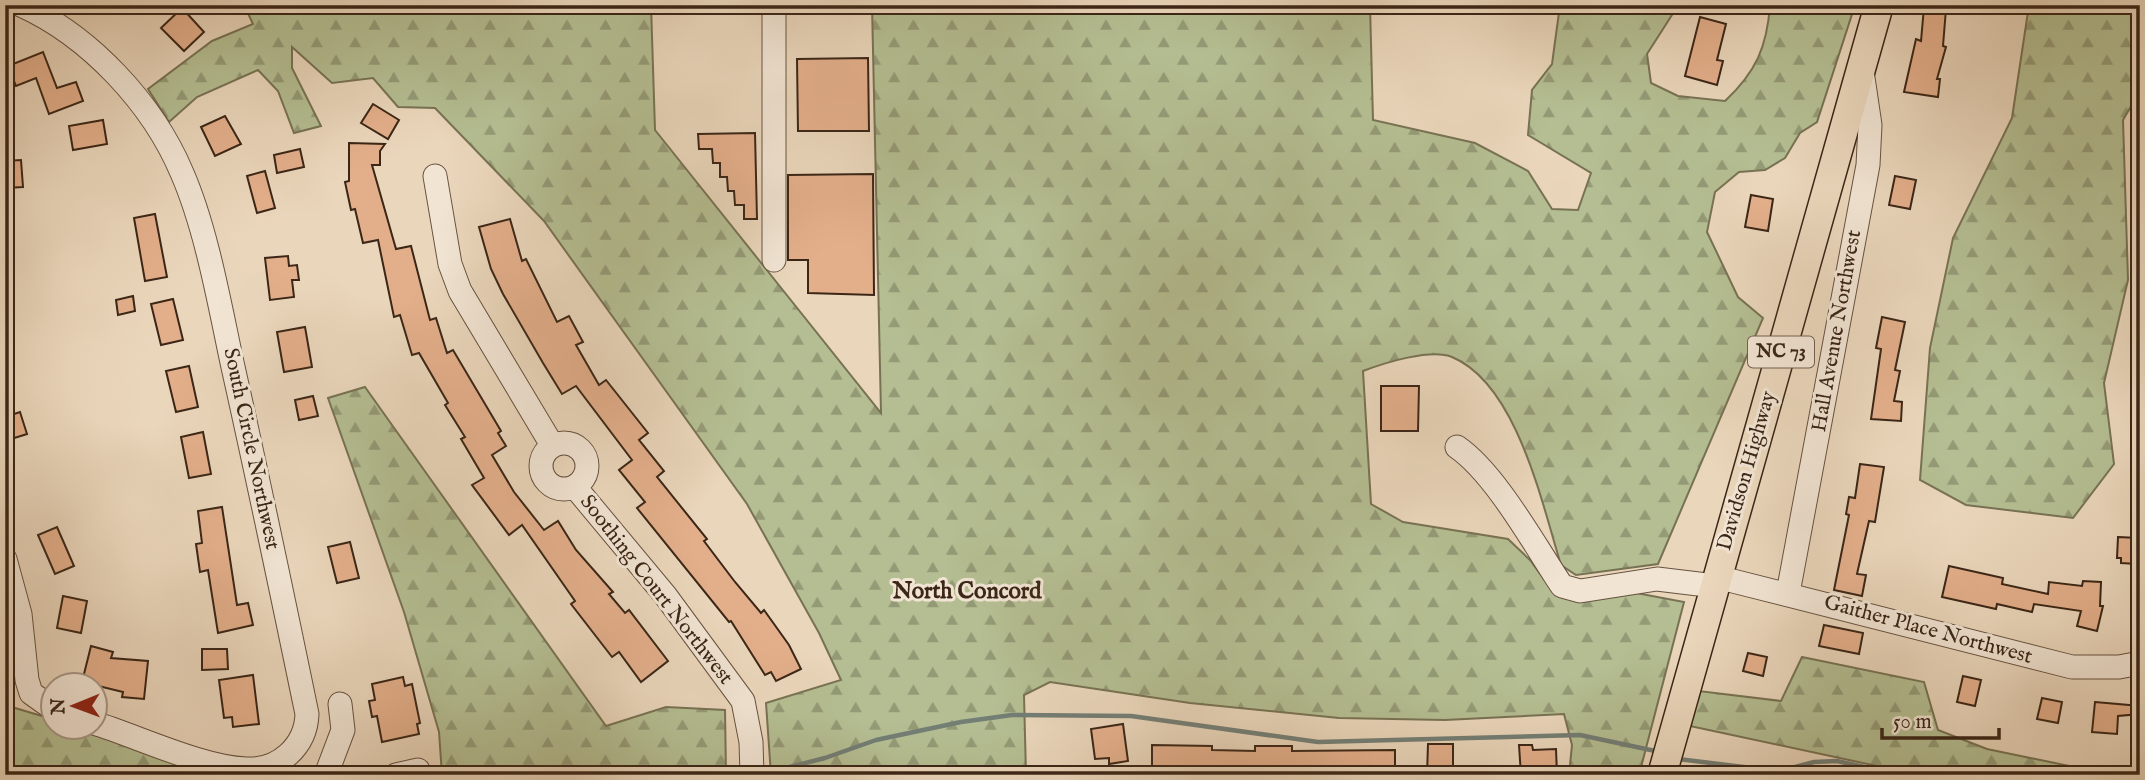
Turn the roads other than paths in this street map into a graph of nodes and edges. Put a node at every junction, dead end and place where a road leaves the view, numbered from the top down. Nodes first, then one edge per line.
1 (21, 5) edge
2 (774, 5) edge
3 (1879, 5) edge
4 (1861, 68) junction
5 (435, 176) dead end
6 (774, 260) dead end
7 (552, 445) junction
8 (1457, 447) dead end
9 (575, 487) junction
10 (5, 559) edge
11 (1716, 581) junction
12 (1788, 593) junction
13 (2140, 663) edge
14 (38, 698) edge
15 (340, 704) dead end
16 (108, 728) edge
17 (326, 775) edge
18 (752, 775) edge
19 (1662, 775) edge

1 - 16 street, South Circle Northwest
2 - 6 street
3 - 4 main road, Davidson Highway / NC 73
4 - 11 main road, Davidson Highway / NC 73
4 - 12 street, Hall Avenue Northwest
5 - 7 street
7 - 9 street, Soothing Court Northwest
7 - 9 street, Soothing Court Northwest
8 - 11 street, Gaither Place Northwest
9 - 18 street, Soothing Court Northwest
10 - 14 street
11 - 12 street, Gaither Place Northwest
11 - 19 main road, Davidson Highway / NC 73
12 - 13 street, Gaither Place Northwest
15 - 17 street

